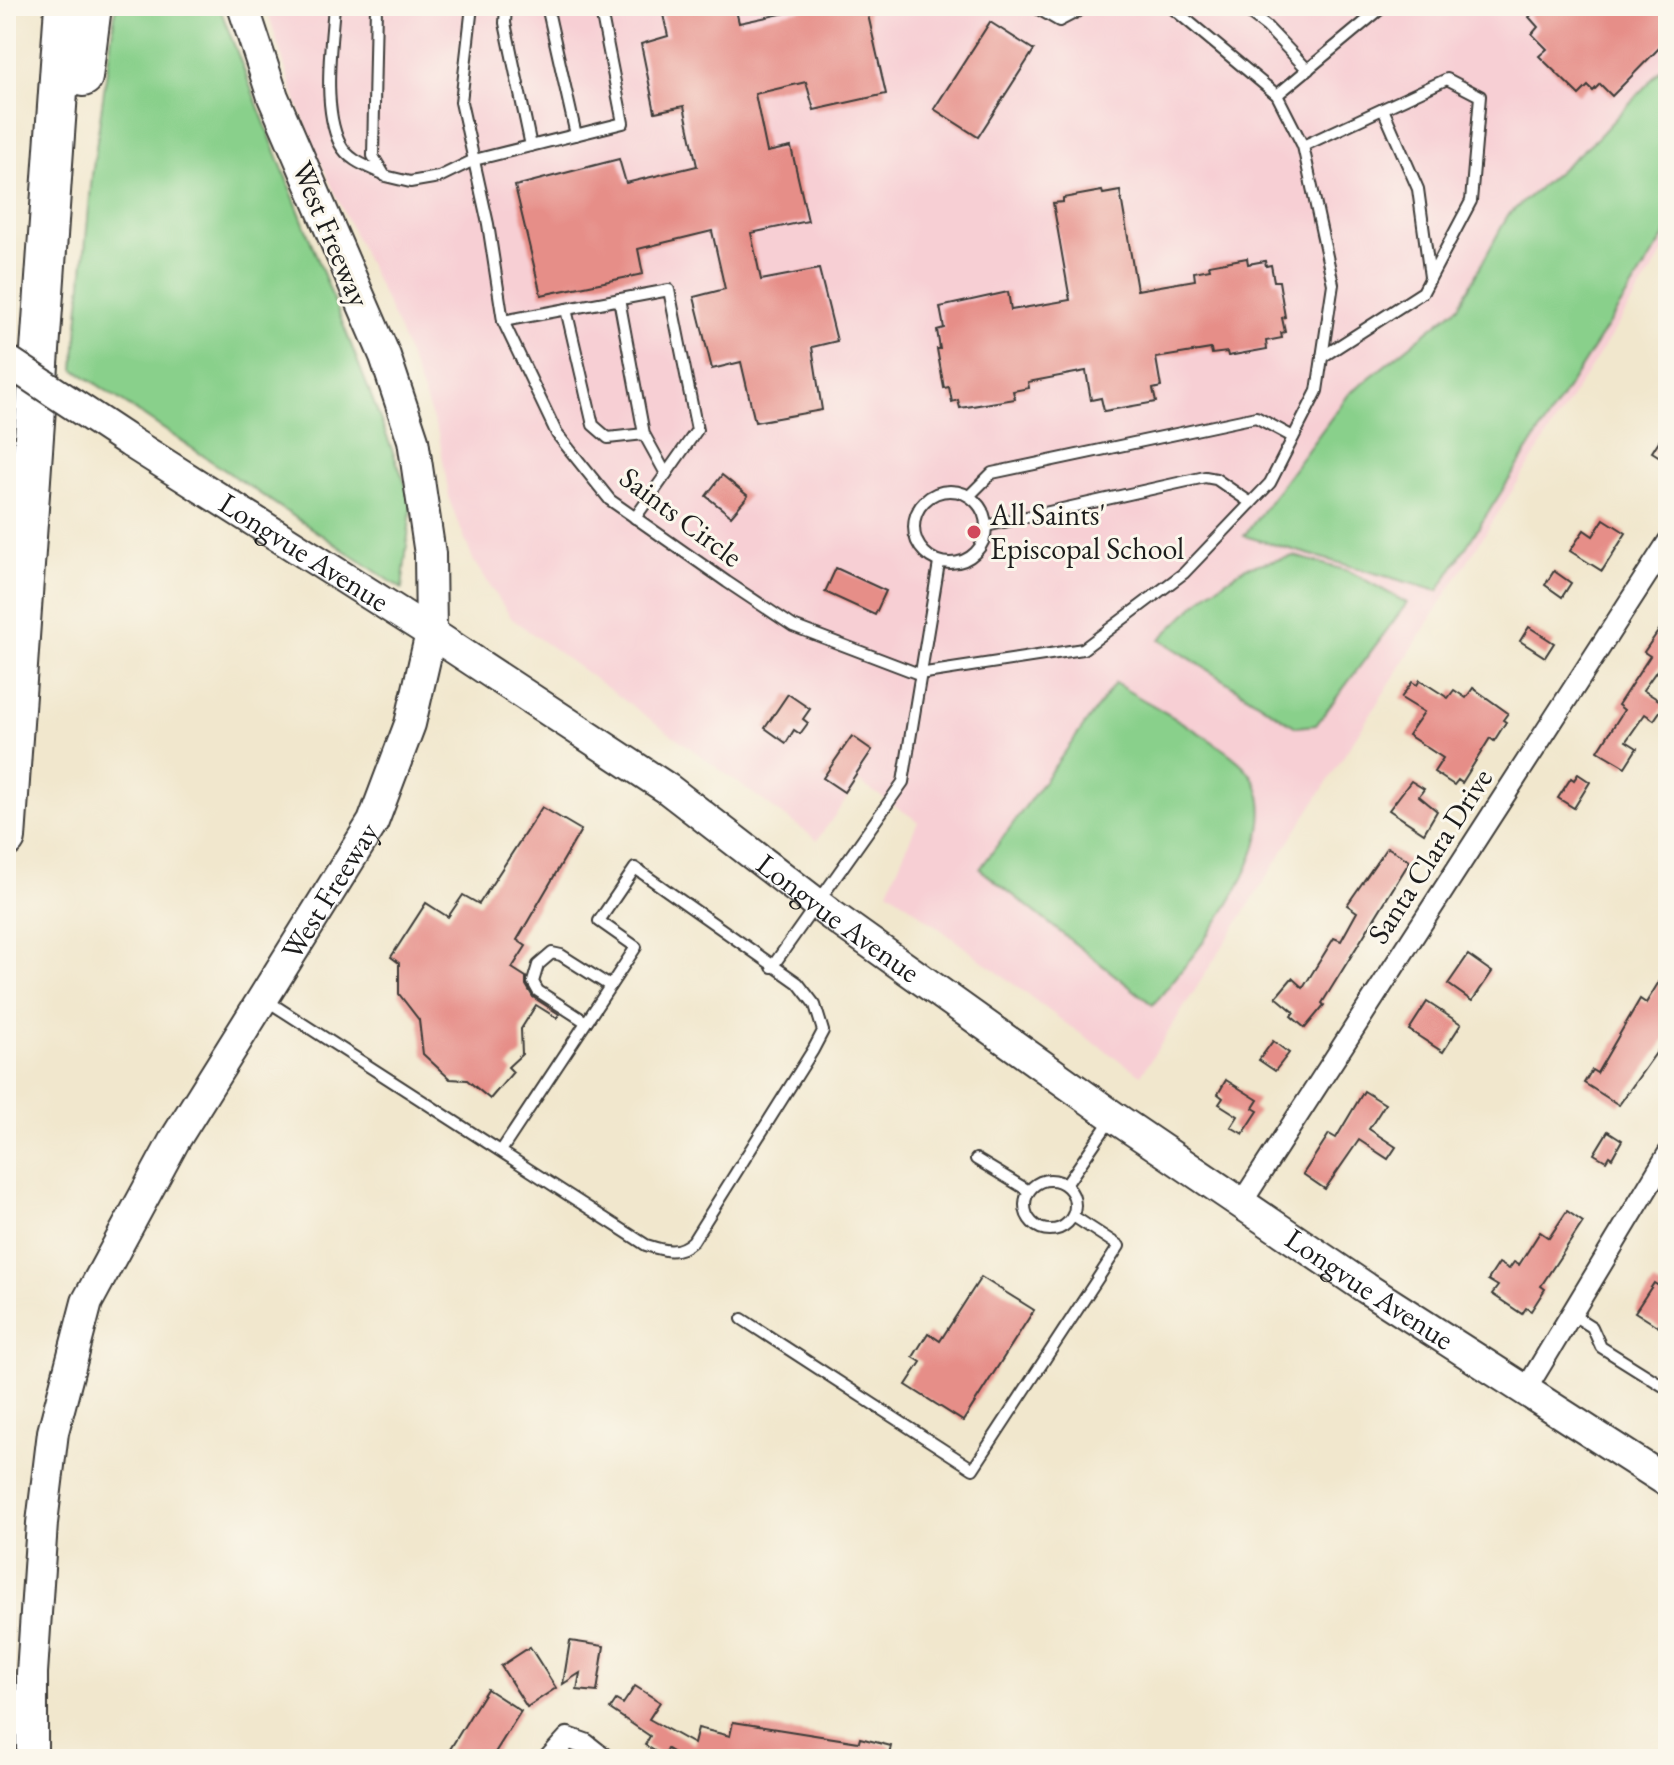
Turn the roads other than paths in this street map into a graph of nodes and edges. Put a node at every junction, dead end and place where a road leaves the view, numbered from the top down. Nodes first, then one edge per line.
1 (64, 6) edge
2 (92, 6) edge
3 (243, 6) edge
4 (334, 6) edge
5 (376, 6) edge
6 (472, 6) edge
7 (506, 6) edge
8 (547, 6) edge
9 (600, 6) edge
10 (1033, 6) edge
11 (1088, 6) edge
12 (1170, 6) edge
13 (1240, 6) edge
14 (1384, 6) edge
15 (1308, 70) junction
16 (1277, 95) junction
17 (1383, 109) junction
18 (576, 135) junction
19 (531, 146) junction
20 (1303, 146) junction
21 (474, 160) junction
22 (381, 172) junction
23 (1430, 279) junction
24 (619, 299) junction
25 (566, 309) junction
26 (503, 321) junction
27 (1322, 357) junction
28 (6, 360) edge
29 (644, 434) junction
30 (1293, 437) junction
31 (666, 474) junction
32 (969, 496) junction
33 (1251, 503) junction
34 (29, 510) junction
35 (635, 518) junction
36 (986, 526) junction
37 (1668, 542) edge
38 (939, 563) junction
39 (431, 633) junction
40 (919, 674) junction
41 (6, 838) edge
42 (817, 904) junction
43 (772, 967) junction
44 (610, 986) junction
45 (264, 999) junction
46 (586, 1022) junction
47 (1114, 1117) junction
48 (501, 1151) junction
49 (1668, 1154) edge
50 (976, 1159) dead end
51 (1066, 1185) junction
52 (1029, 1191) junction
53 (1242, 1202) junction
54 (1073, 1216) junction
55 (1573, 1315) junction
56 (742, 1319) dead end
57 (1668, 1389) edge
58 (1525, 1391) junction
59 (1668, 1482) edge
60 (32, 1759) edge
61 (549, 1759) edge
62 (604, 1759) edge

1 - 34 highway
2 - 34 highway
3 - 39 main road, West Freeway
4 - 22 lane
5 - 22 lane
6 - 21 lane, Saints Circle
7 - 19 lane
8 - 18 lane
9 - 18 lane
10 - 11 lane
12 - 16 lane
13 - 15 lane
14 - 15 lane
15 - 16 lane
16 - 20 lane
17 - 20 lane
17 - 23 lane
17 - 23 lane
18 - 19 lane
19 - 21 lane
20 - 27 lane
21 - 22 lane
21 - 26 lane, Saints Circle
23 - 27 lane
24 - 25 lane
24 - 29 lane
24 - 31 lane
25 - 26 lane
25 - 29 lane
26 - 35 lane, Saints Circle
27 - 30 lane
28 - 39 main road, Longvue Avenue, bridge
29 - 31 lane
30 - 32 lane
30 - 33 lane
31 - 35 lane
32 - 36 lane
32 - 38 lane
33 - 36 lane
33 - 40 lane
34 - 41 highway
35 - 40 lane, Saints Circle
36 - 38 lane
37 - 53 street, Santa Clara Drive
38 - 40 lane
39 - 42 main road, Longvue Avenue
39 - 45 main road, West Freeway
40 - 42 lane
42 - 43 lane
42 - 47 main road, Longvue Avenue
43 - 44 lane
43 - 48 lane
44 - 46 lane
44 - 46 lane
45 - 48 lane
45 - 60 main road, West Freeway
46 - 48 lane
47 - 51 lane
47 - 53 main road, Longvue Avenue
49 - 55 street
50 - 52 lane
51 - 52 lane
51 - 54 lane
52 - 54 lane
53 - 58 main road, Longvue Avenue
54 - 56 lane
55 - 57 lane
55 - 58 street
58 - 59 main road, Longvue Avenue
61 - 62 street

